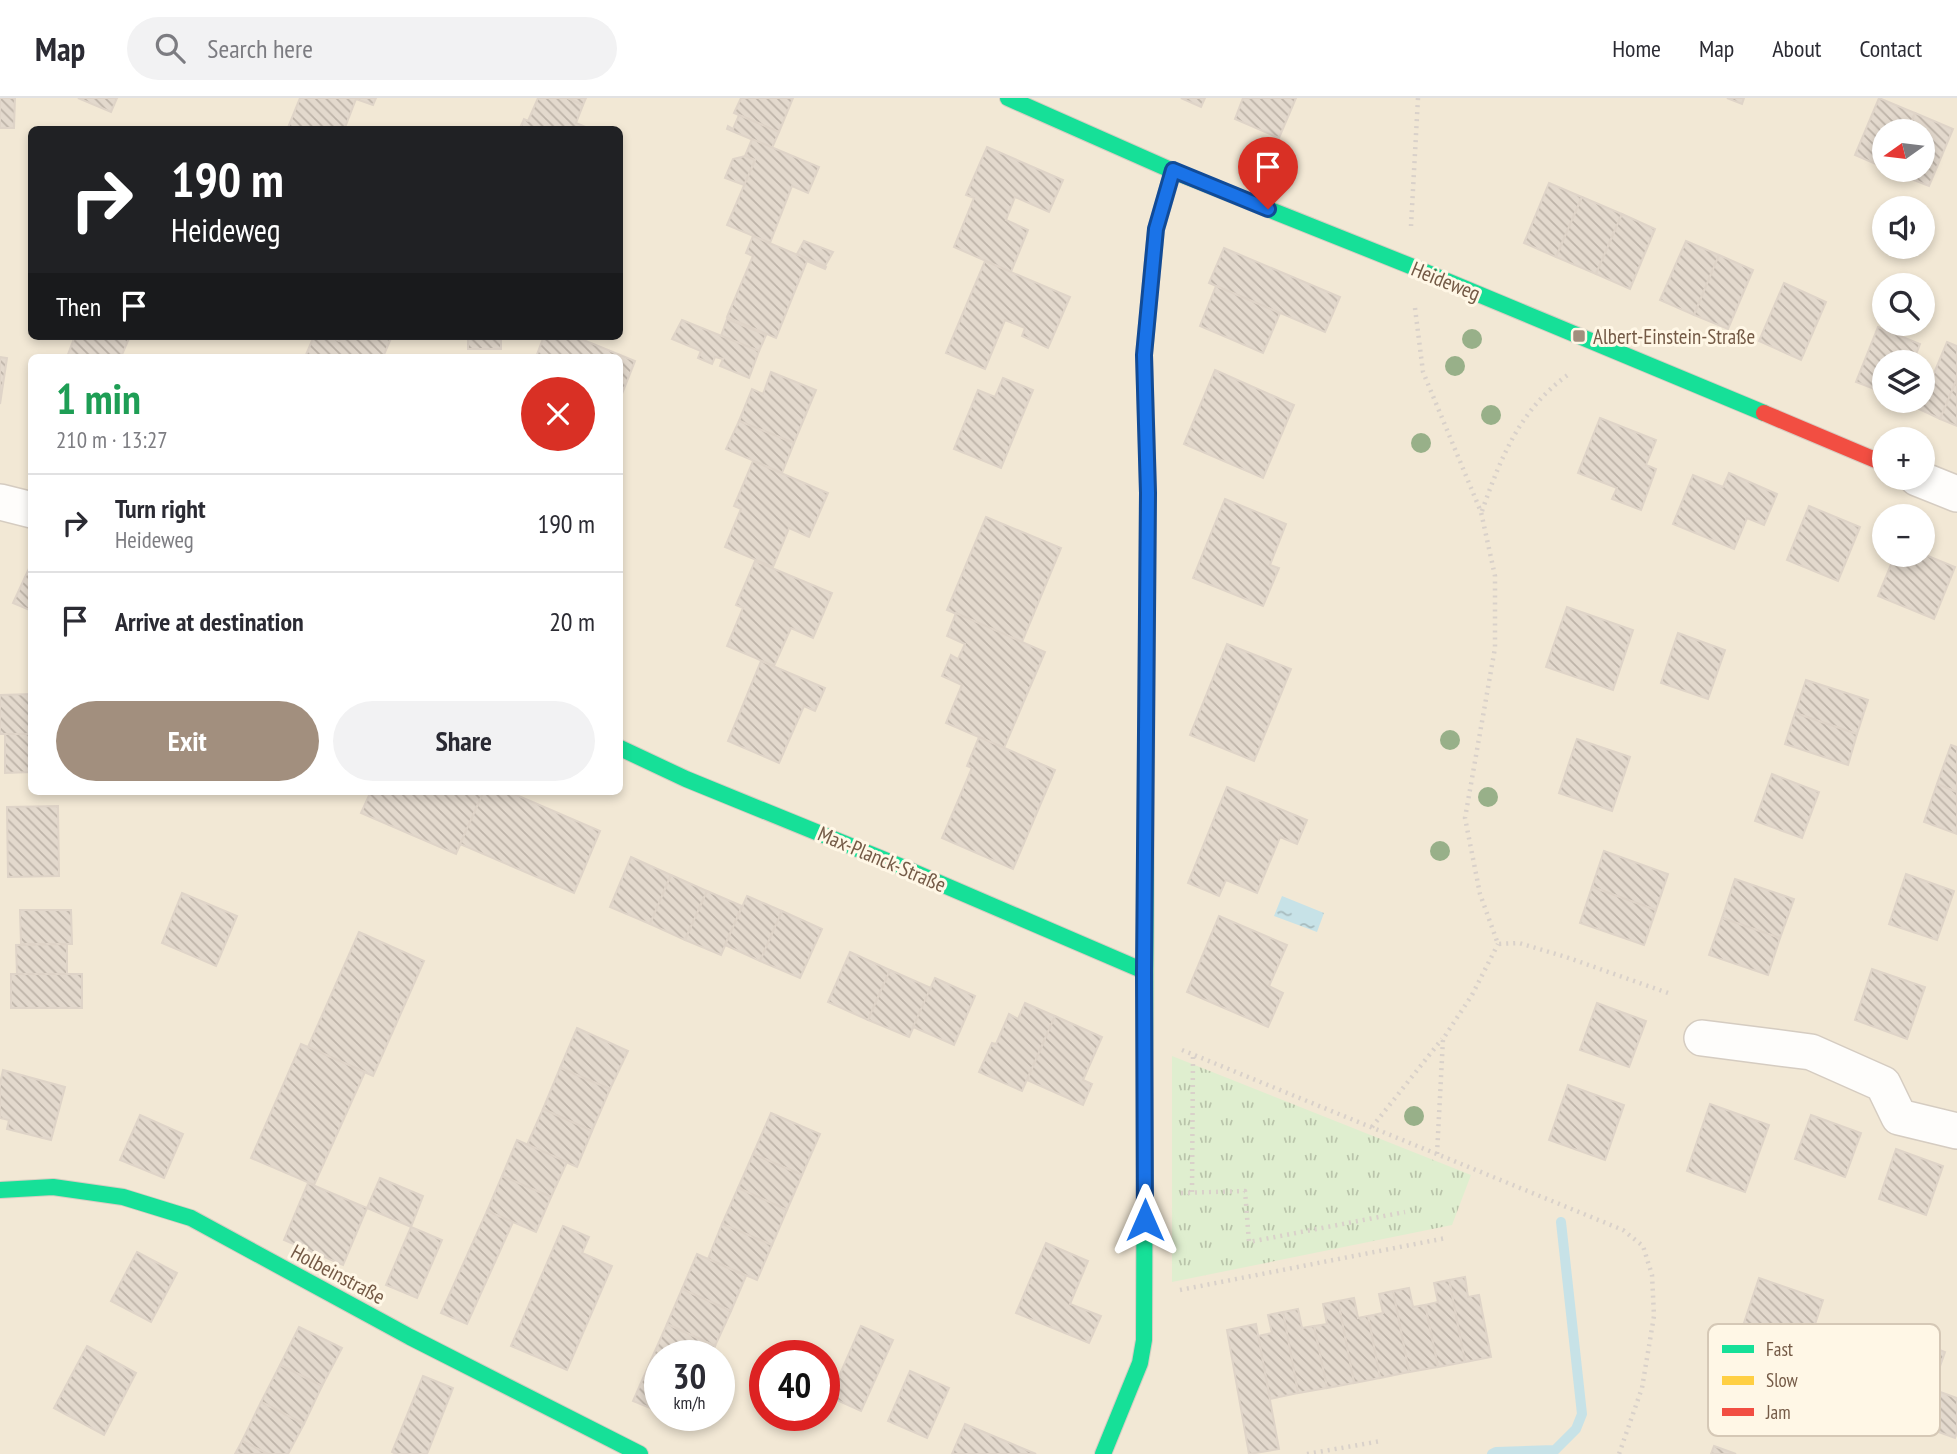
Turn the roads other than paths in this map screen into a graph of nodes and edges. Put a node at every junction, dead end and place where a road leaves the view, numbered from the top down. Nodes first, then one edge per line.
1 (1008, 98) edge
2 (1173, 170) junction
3 (1872, 459) edge
4 (1935, 485) edge
5 (1957, 494) edge
6 (0, 502) edge
7 (28, 509) edge
8 (623, 749) edge
9 (1144, 971) junction
10 (1702, 1038) dead end
11 (1957, 1131) edge
12 (0, 1189) edge
13 (640, 1454) edge
14 (1103, 1454) edge

1 - 2 street, Heideweg
2 - 3 street, Heideweg
2 - 9 street
4 - 5 street
6 - 7 street
8 - 9 street, Max-Planck-Straße
9 - 14 street
10 - 11 street
12 - 13 street, Holbeinstraße

